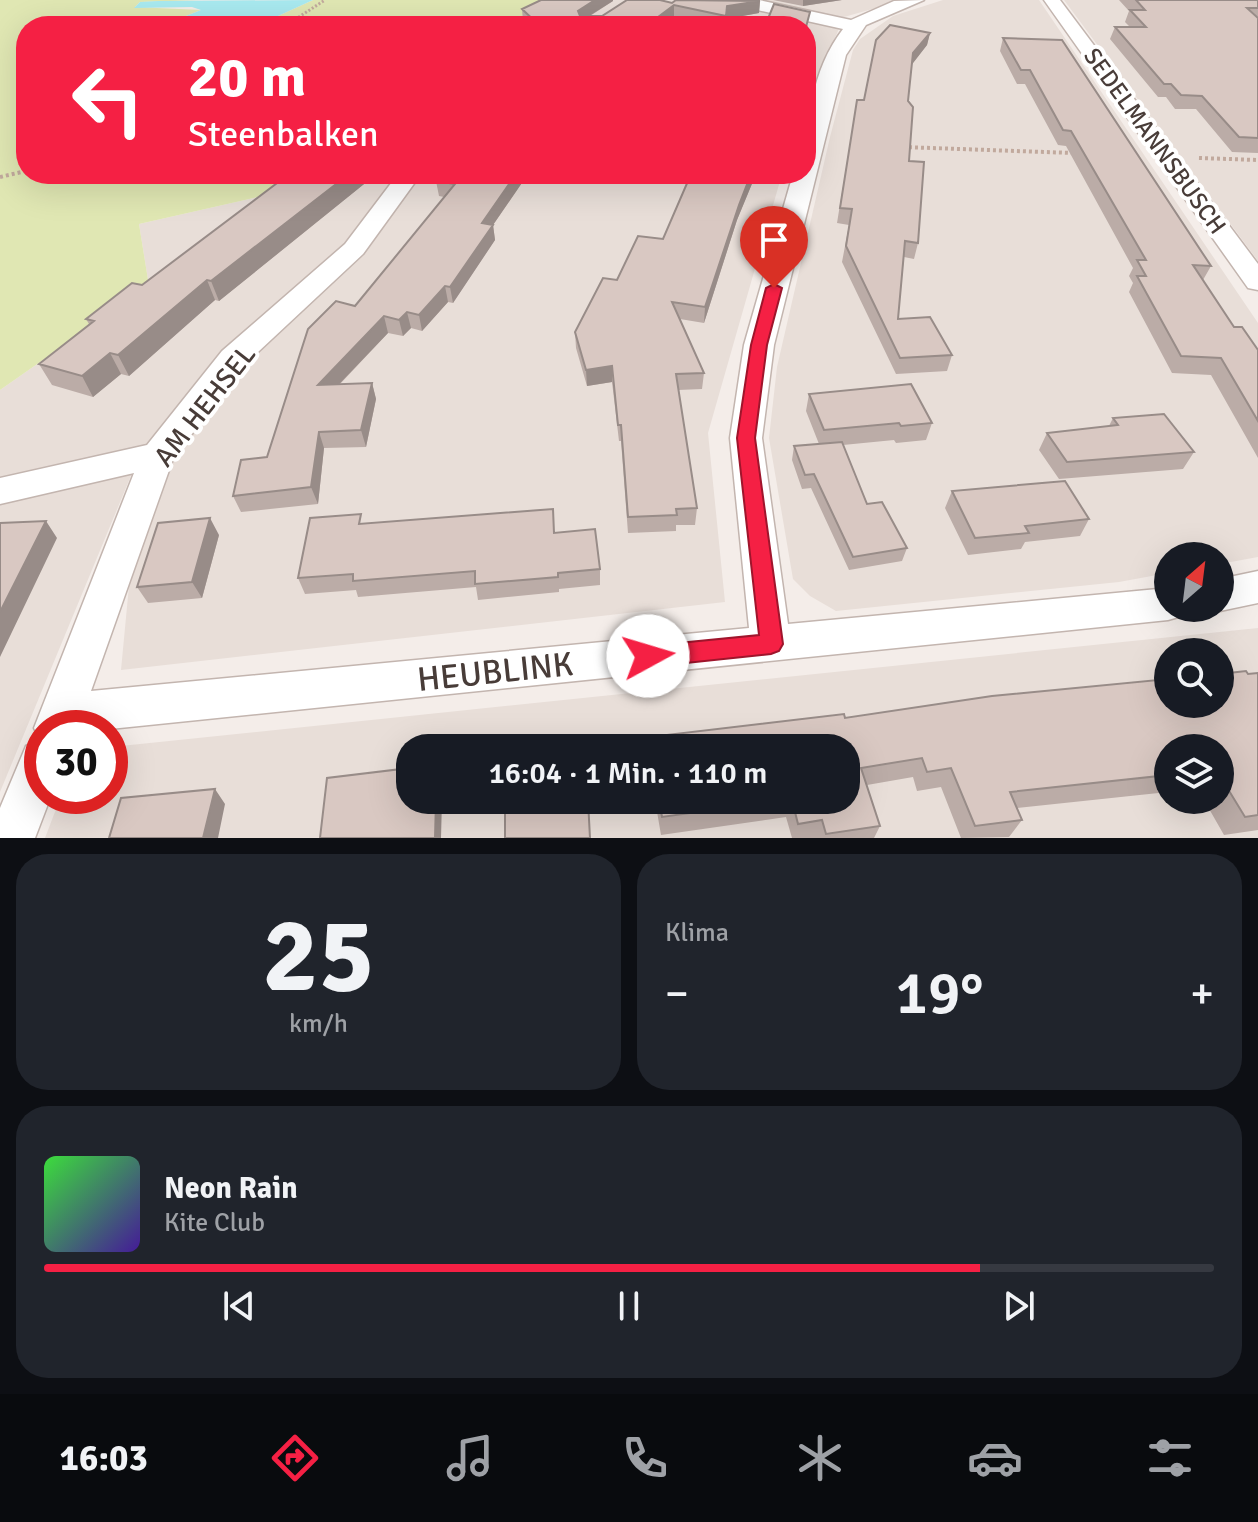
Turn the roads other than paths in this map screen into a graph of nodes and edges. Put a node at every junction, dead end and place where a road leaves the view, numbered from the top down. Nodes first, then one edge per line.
1 (736, 0) edge
2 (916, 0) edge
3 (1052, 0) edge
4 (809, 16) edge
5 (816, 18) edge
6 (854, 26) junction
7 (816, 129) edge
8 (403, 184) edge
9 (801, 184) edge
10 (1258, 282) edge
11 (158, 455) junction
12 (0, 491) edge
13 (1258, 587) edge
14 (1234, 592) edge
15 (1154, 605) edge
16 (771, 644) junction
17 (62, 710) edge
18 (128, 713) edge
19 (24, 806) edge
20 (11, 838) edge

1 - 4 street
2 - 6 street
3 - 10 street, SEDELMANNSBUSCH
5 - 6 street
6 - 7 street
8 - 11 street, AM HEHSEL
9 - 16 street
11 - 12 street
11 - 17 street, AM HEHSEL
13 - 14 street
15 - 16 street, HEUBLINK
16 - 18 street, HEUBLINK
19 - 20 street

